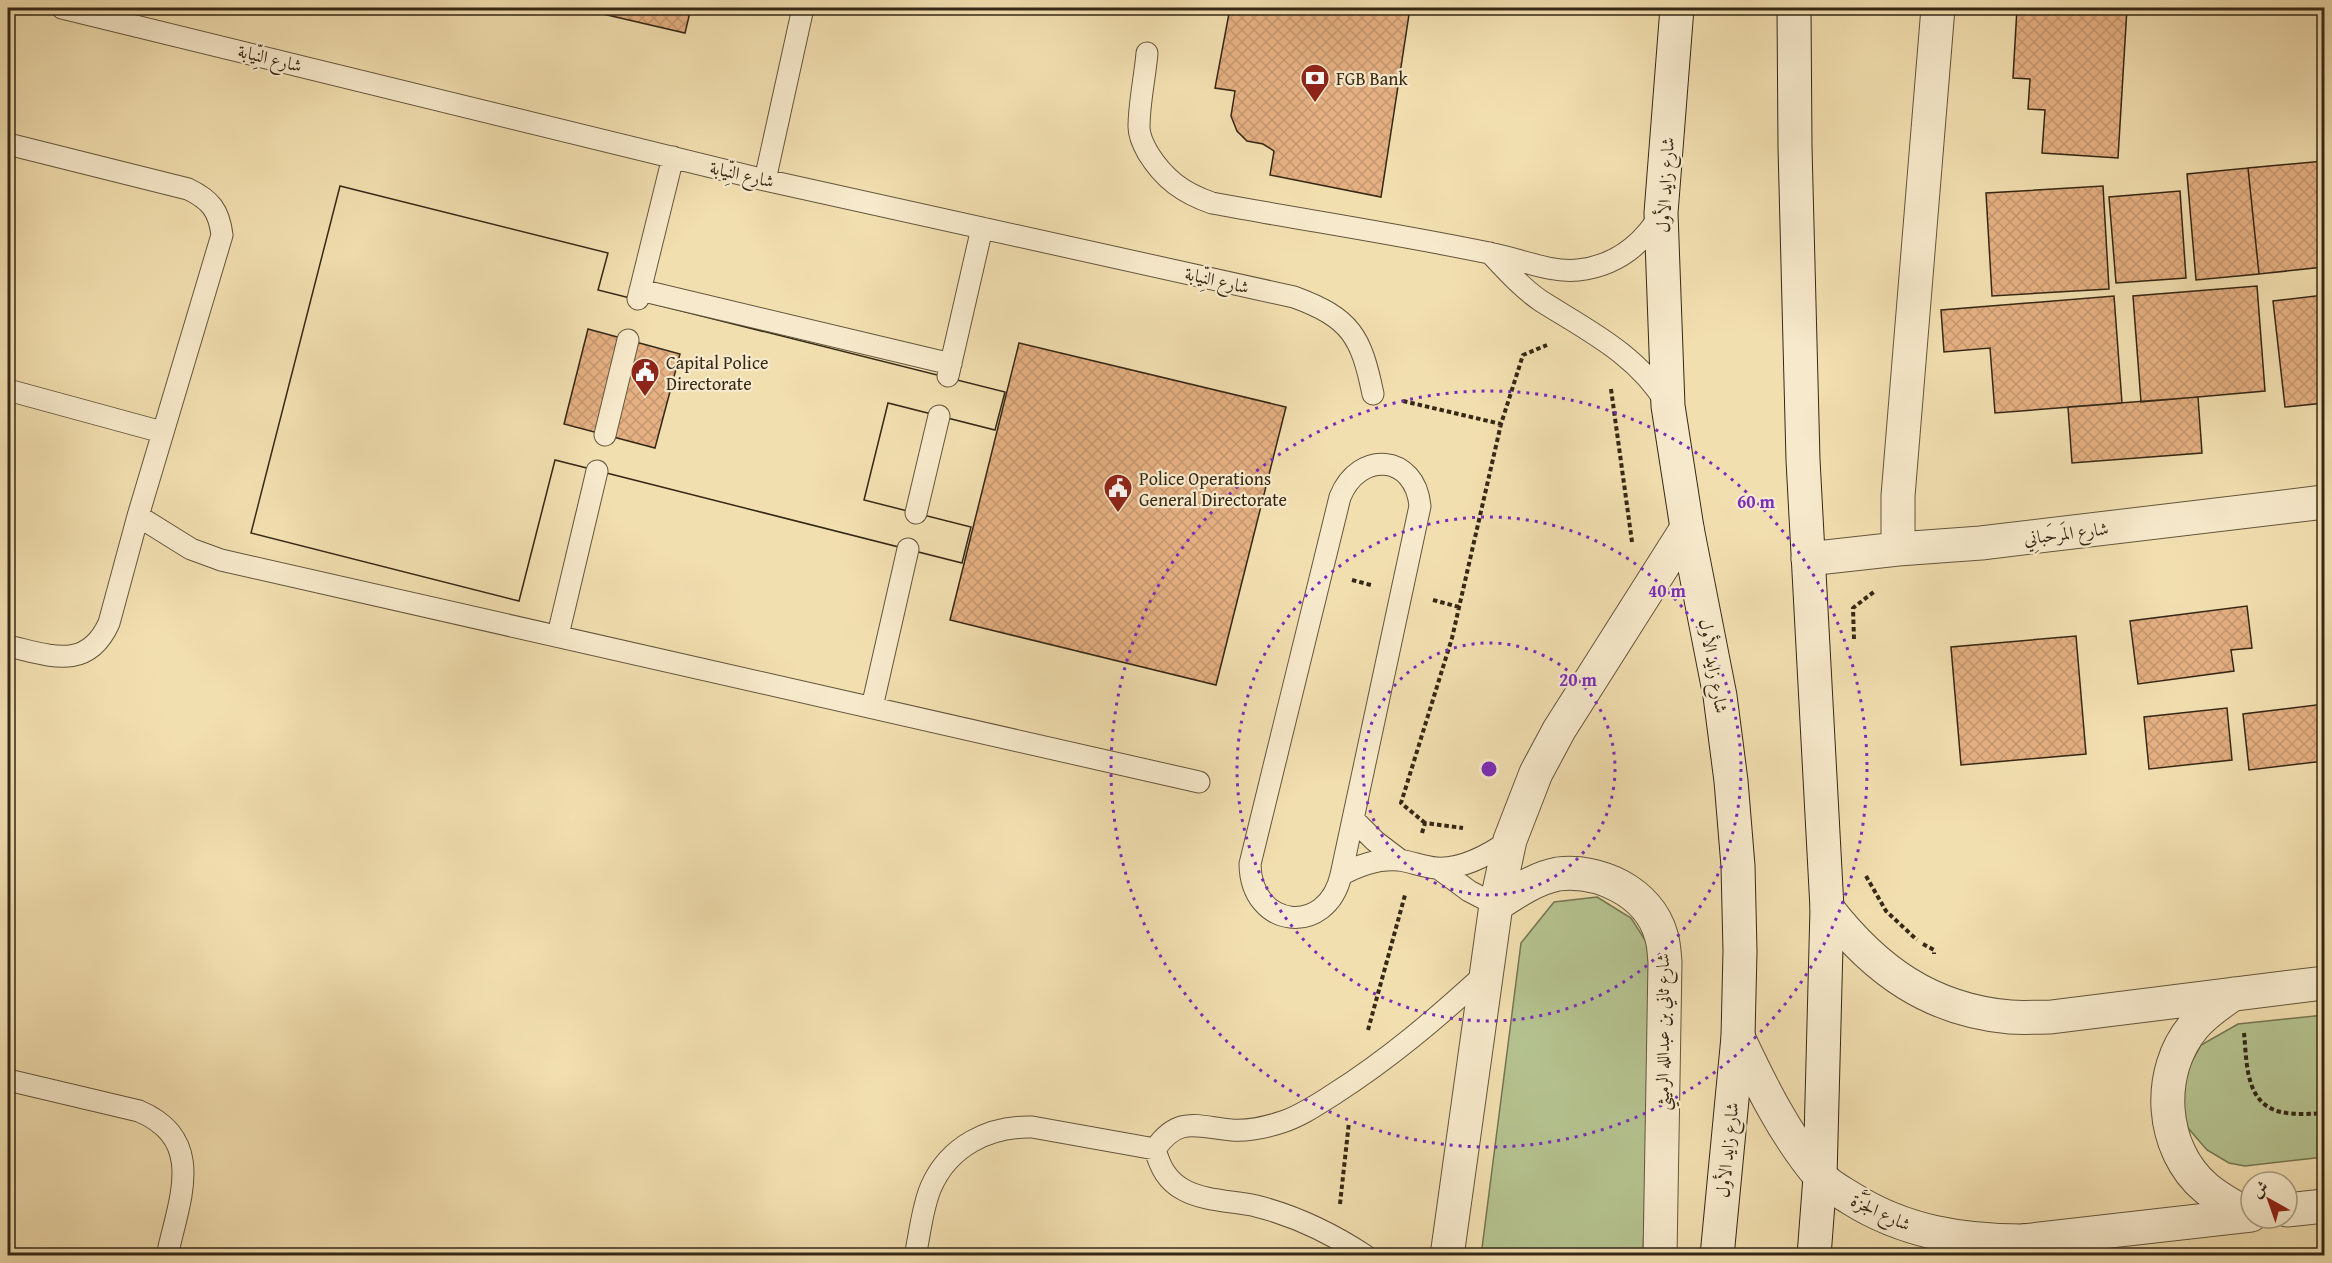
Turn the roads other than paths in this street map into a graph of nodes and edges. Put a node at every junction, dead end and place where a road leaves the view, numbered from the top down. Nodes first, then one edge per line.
1 (62, 8) edge
2 (803, 8) edge
3 (1677, 8) edge
4 (1794, 8) edge
5 (1938, 8) edge
6 (1148, 53) dead end
7 (8, 144) edge
8 (673, 157) junction
9 (765, 180) junction
10 (1661, 213) junction
11 (982, 228) junction
12 (1490, 253) junction
13 (628, 340) dead end
14 (8, 390) edge
15 (1373, 394) road end
16 (1668, 406) junction
17 (939, 416) dead end
18 (162, 432) junction
19 (605, 435) dead end
20 (597, 471) dead end
21 (2325, 502) edge
22 (916, 513) dead end
23 (138, 516) junction
24 (1687, 528) junction
25 (908, 549) dead end
26 (1898, 549) junction
27 (1808, 559) junction
28 (558, 635) junction
29 (8, 646) edge
30 (872, 707) junction
31 (1199, 782) dead end
32 (1353, 819) junction
33 (1510, 840) junction
34 (1400, 860) junction
35 (1438, 868) junction
36 (1341, 875) junction
37 (1496, 904) junction
38 (1827, 908) junction
39 (1485, 975) junction
40 (2325, 983) edge
41 (2236, 994) junction
42 (1738, 1037) junction
43 (8, 1080) edge
44 (1155, 1149) junction
45 (1820, 1177) junction
46 (2325, 1206) edge
47 (2239, 1208) edge
48 (2299, 1209) edge
49 (2239, 1216) edge
50 (2023, 1242) junction
51 (167, 1256) edge
52 (915, 1256) edge
53 (1366, 1256) edge
54 (1447, 1256) edge
55 (1660, 1256) edge
56 (1717, 1256) edge
57 (1814, 1256) edge
58 (1989, 1256) edge

1 - 8 lane, شارع النِّيابة
2 - 9 lane
3 - 10 street, شارع زايد الأول
4 - 27 street
5 - 26 street
6 - 12 lane
7 - 18 lane
8 - 9 lane, شارع النِّيابة
8 - 11 lane
9 - 11 lane, شارع النِّيابة
10 - 12 lane
10 - 16 street, شارع زايد الأول
11 - 15 lane, شارع النِّيابة
12 - 16 lane
13 - 19 lane
14 - 18 lane
16 - 24 street, شارع زايد الأول
17 - 22 lane
18 - 23 lane
20 - 28 lane
21 - 26 street, شارع المَرحَبانِي
23 - 28 lane
23 - 29 lane
24 - 33 street
24 - 42 street, شارع زايد الأول
25 - 30 lane
26 - 27 street, شارع المَرحَبانِي
27 - 38 street
28 - 30 lane
30 - 31 lane
32 - 34 lane
32 - 36 lane
32 - 36 lane
33 - 35 lane
33 - 37 street
34 - 35 lane
34 - 36 lane
35 - 37 lane
37 - 39 street
37 - 55 street, شارع ثاني بن عبدالله الرميثي
38 - 41 street
38 - 45 street
39 - 44 lane
39 - 54 street
40 - 41 street
41 - 47 street
42 - 45 street, شارع الجَزَّة
42 - 56 street, شارع زايد الأول
43 - 51 lane
44 - 52 lane
44 - 53 lane
45 - 50 street, شارع الجَزَّة
45 - 57 street
46 - 48 street
49 - 50 street, شارع الجَزَّة
50 - 58 street

